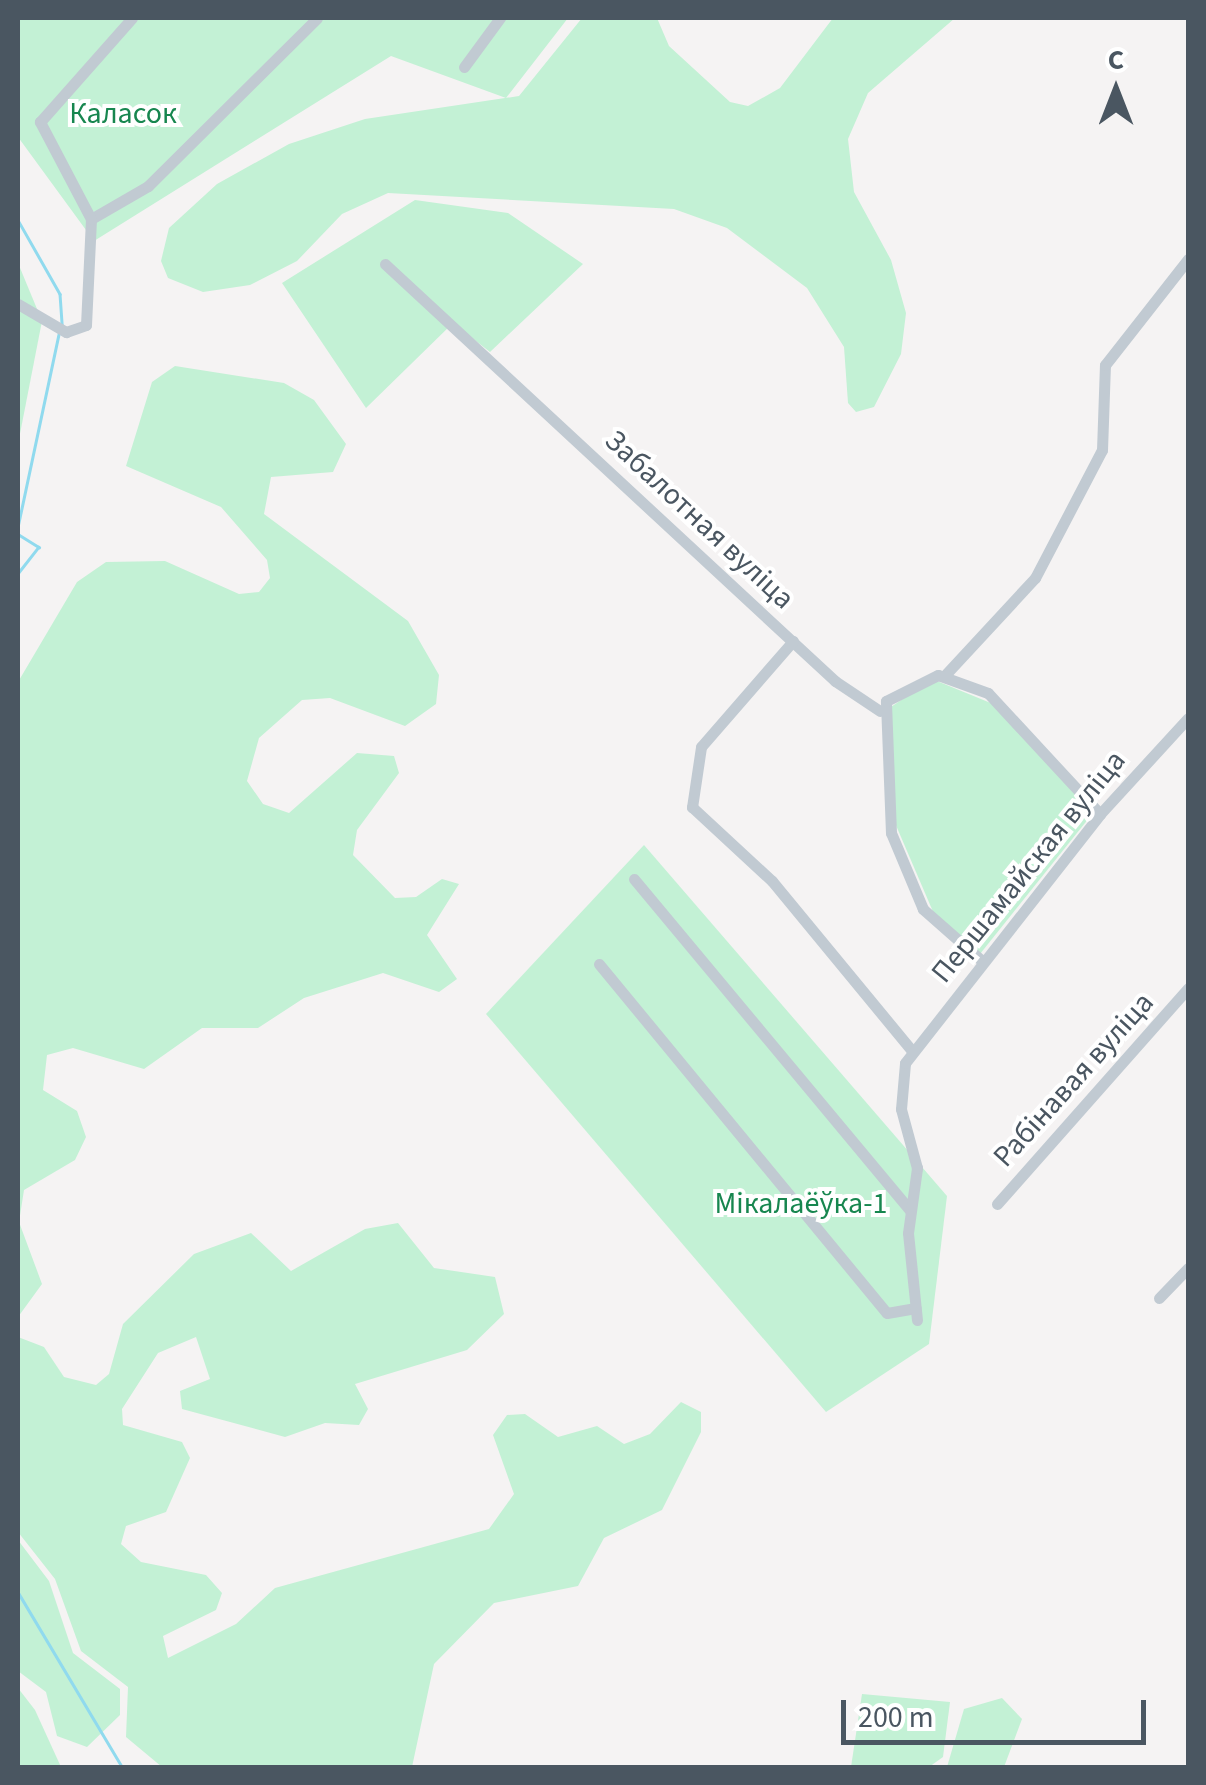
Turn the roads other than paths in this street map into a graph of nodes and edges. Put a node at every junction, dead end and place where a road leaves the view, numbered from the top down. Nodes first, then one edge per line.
1 (132, 18) edge
2 (317, 18) edge
3 (500, 18) edge
4 (464, 67) dead end
5 (91, 220) junction
6 (385, 264) dead end
7 (1184, 264) edge
8 (18, 304) edge
9 (793, 641) junction
10 (946, 674) junction
11 (880, 711) junction
12 (1188, 718) edge
13 (1100, 814) junction
14 (634, 879) dead end
15 (982, 961) junction
16 (599, 964) dead end
17 (1188, 988) edge
18 (912, 1051) junction
19 (997, 1204) dead end
20 (910, 1210) junction
21 (1188, 1268) edge
22 (1159, 1298) dead end

1 - 5 street
2 - 5 street
3 - 4 street
5 - 8 street
6 - 9 street, Забалотная вуліца
7 - 10 street
9 - 11 street, Забалотная вуліца
9 - 18 street
10 - 11 street
10 - 13 street
11 - 15 street
12 - 13 street, Першамайская вуліца
13 - 15 street, Першамайская вуліца
14 - 20 street
15 - 18 street, Першамайская вуліца
16 - 20 street
17 - 19 street, Рабінавая вуліца
18 - 20 street
21 - 22 street

